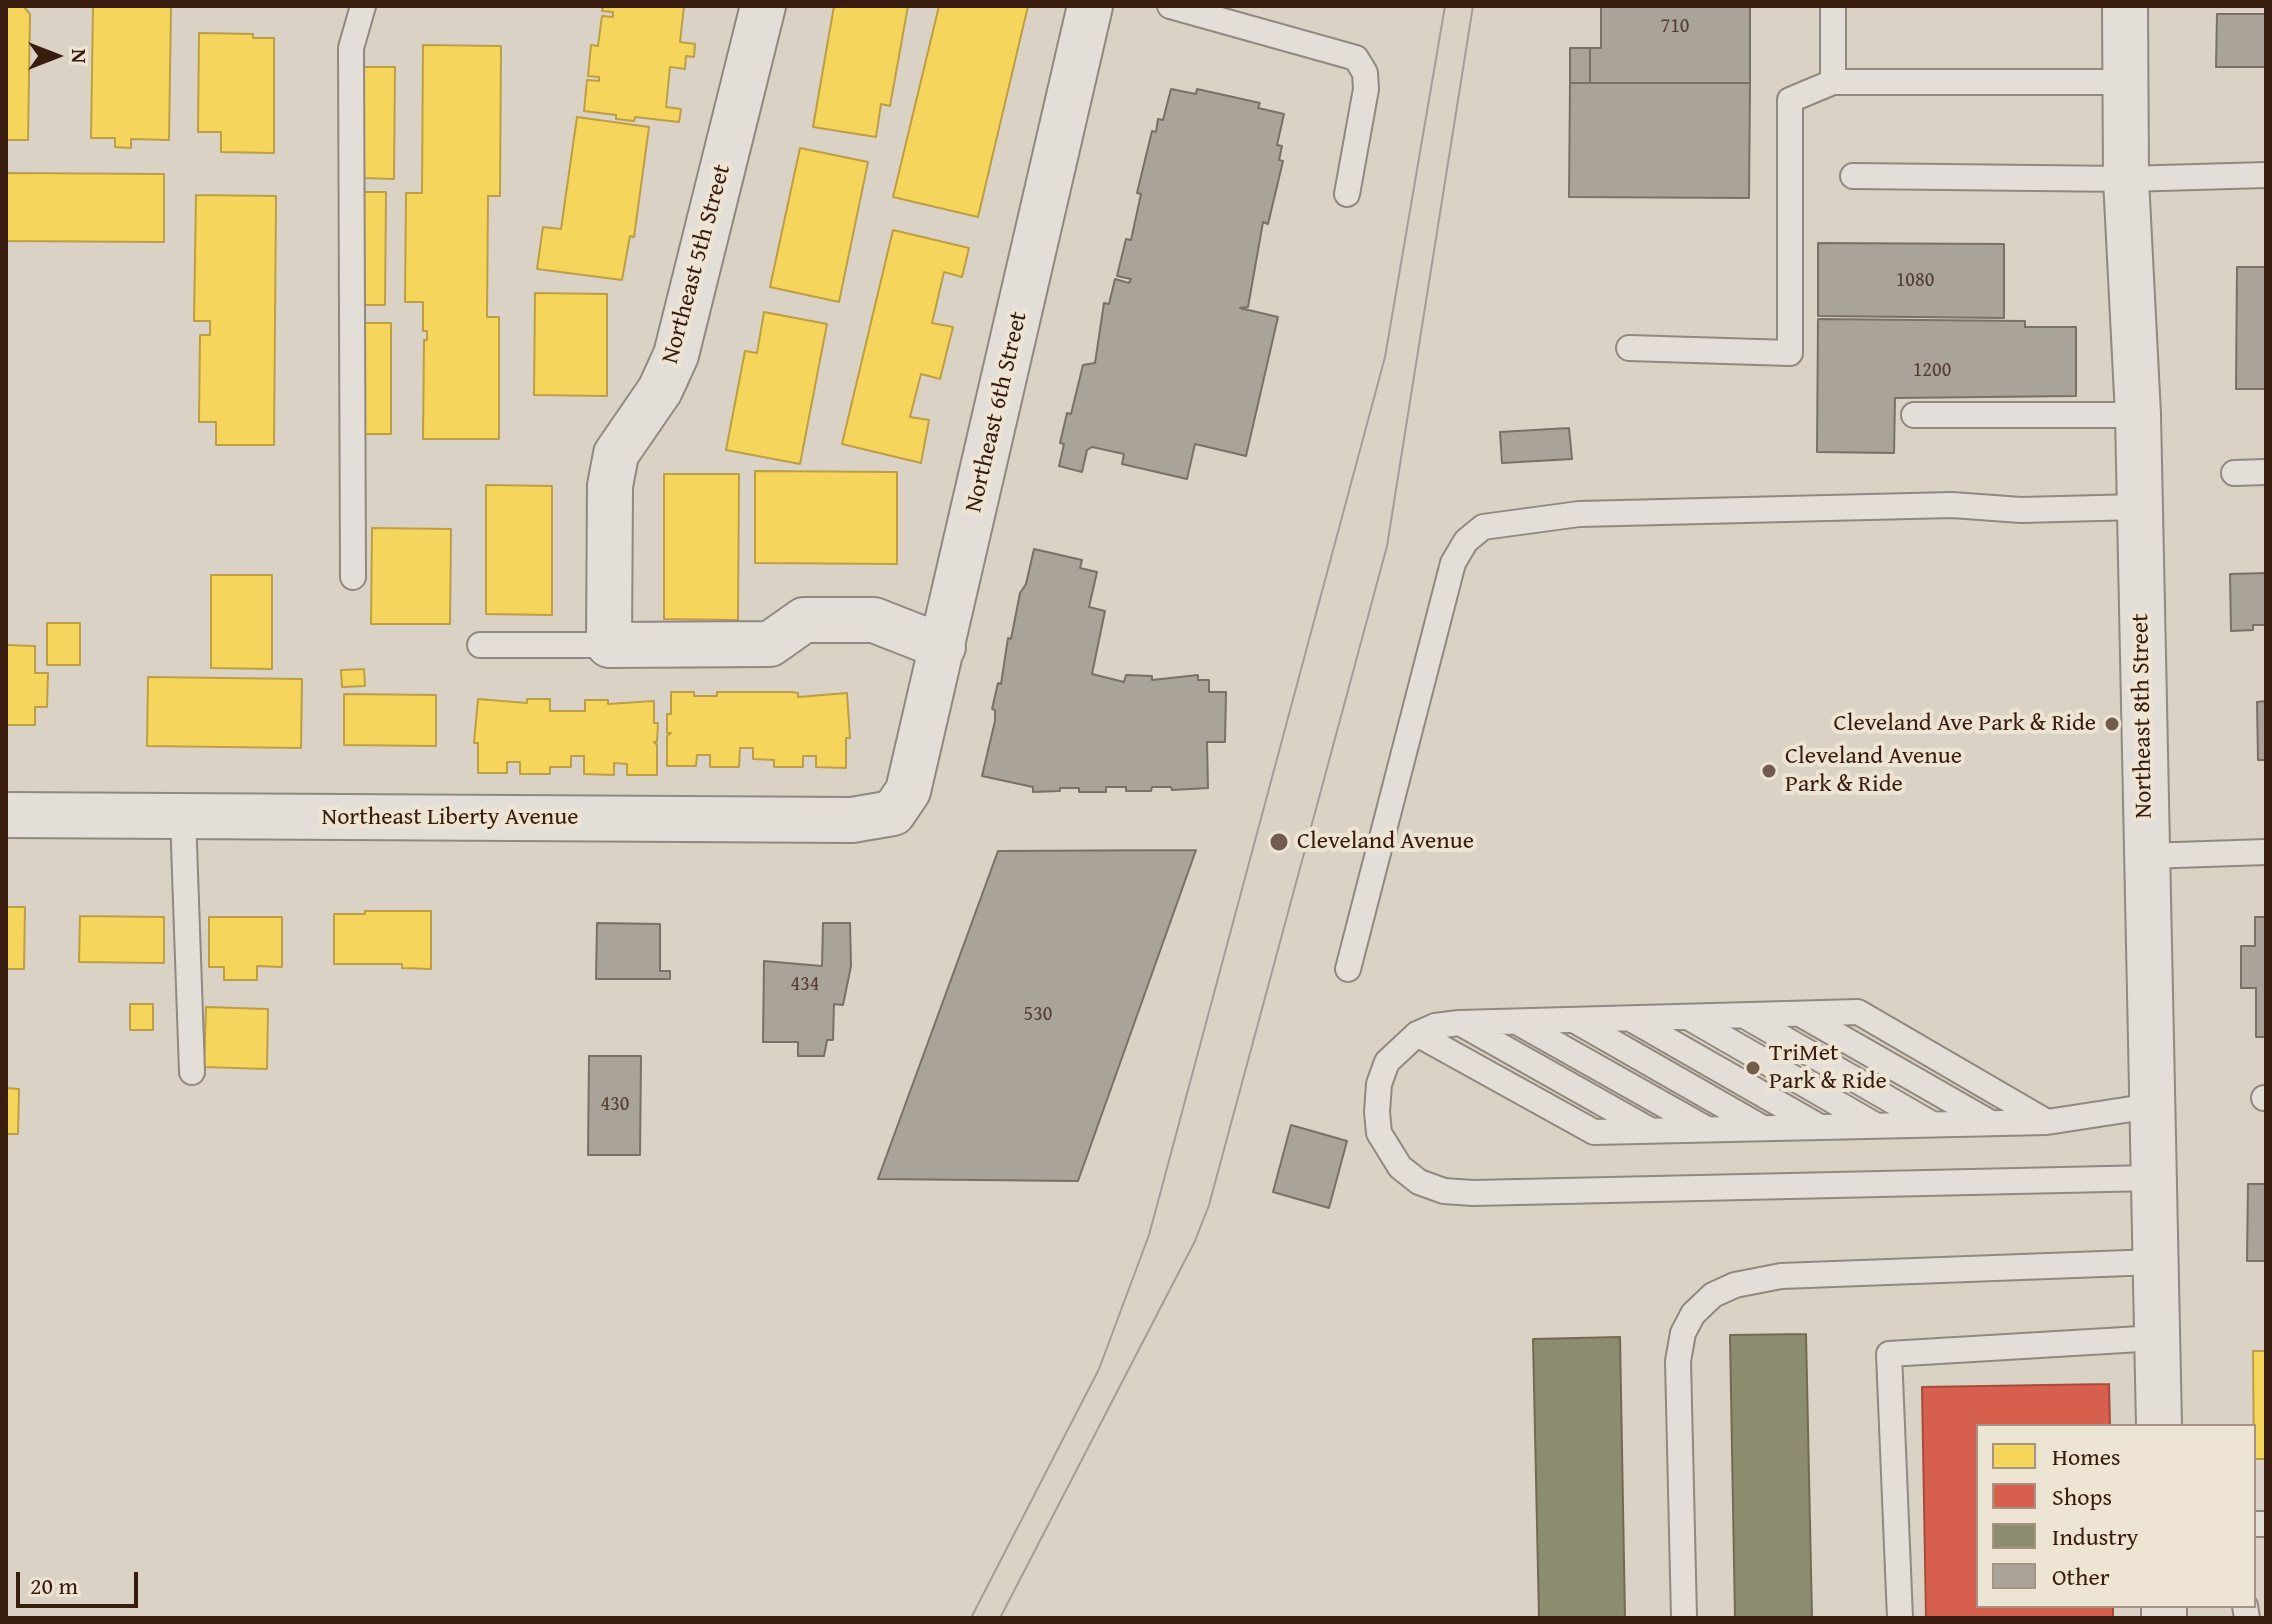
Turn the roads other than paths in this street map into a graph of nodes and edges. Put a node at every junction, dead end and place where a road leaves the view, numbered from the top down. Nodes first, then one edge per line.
1 (363, 6) edge
2 (763, 6) edge
3 (1090, 6) edge
4 (1170, 6) edge
5 (1833, 6) edge
6 (2125, 6) edge
7 (1833, 82) junction
8 (2125, 82) junction
9 (2266, 175) edge
10 (1853, 176) dead end
11 (2126, 179) junction
12 (1347, 194) dead end
13 (1629, 348) dead end
14 (1914, 415) dead end
15 (2138, 415) junction
16 (2266, 472) edge
17 (2234, 473) dead end
18 (2139, 507) junction
19 (353, 577) dead end
20 (480, 645) dead end
21 (609, 645) junction
22 (943, 647) junction
23 (893, 813) joint
24 (6, 815) edge
25 (183, 816) junction
26 (2266, 852) edge
27 (2146, 856) junction
28 (1348, 969) dead end
29 (1800, 1014) junction
30 (1744, 1015) junction
31 (1687, 1016) junction
32 (1630, 1018) junction
33 (1573, 1019) junction
34 (1516, 1021) junction
35 (1459, 1023) junction
36 (1417, 1034) junction
37 (192, 1072) dead end
38 (2151, 1106) junction
39 (2047, 1122) junction
40 (1991, 1123) junction
41 (1934, 1125) junction
42 (1877, 1126) junction
43 (1820, 1127) junction
44 (1763, 1128) junction
45 (1707, 1129) junction
46 (1650, 1131) junction
47 (2152, 1178) junction
48 (2155, 1262) junction
49 (2157, 1338) junction
50 (2159, 1424) edge
51 (1684, 1618) edge
52 (1900, 1618) edge

1 - 19 lane
2 - 21 street, Northeast 5th Street
3 - 22 street, Northeast 6th Street
4 - 12 lane
5 - 7 lane
6 - 8 street, Northeast 8th Street
7 - 8 lane
7 - 13 lane
8 - 11 street, Northeast 8th Street
9 - 11 lane
10 - 11 lane
11 - 15 street, Northeast 8th Street
14 - 15 lane
15 - 18 street, Northeast 8th Street
16 - 17 lane
18 - 27 street, Northeast 8th Street
18 - 28 lane
20 - 21 lane
21 - 22 street
22 - 23 street, Northeast 6th Street
23 - 25 street, Northeast Liberty Avenue
24 - 25 street, Northeast Liberty Avenue
25 - 37 lane
26 - 27 lane
27 - 38 street, Northeast 8th Street
29 - 30 lane
29 - 39 lane
29 - 40 lane
30 - 31 lane
30 - 41 lane
31 - 32 lane
31 - 42 lane
32 - 33 lane
32 - 43 lane
33 - 34 lane
33 - 44 lane
34 - 35 lane
34 - 45 lane
35 - 36 lane
35 - 46 lane
36 - 46 lane
36 - 47 lane
38 - 39 lane
38 - 47 street, Northeast 8th Street
39 - 40 lane
40 - 41 lane
41 - 42 lane
42 - 43 lane
43 - 44 lane
44 - 45 lane
45 - 46 lane
47 - 48 street, Northeast 8th Street
48 - 49 street, Northeast 8th Street
48 - 51 lane
49 - 50 street, Northeast 8th Street
49 - 52 lane

